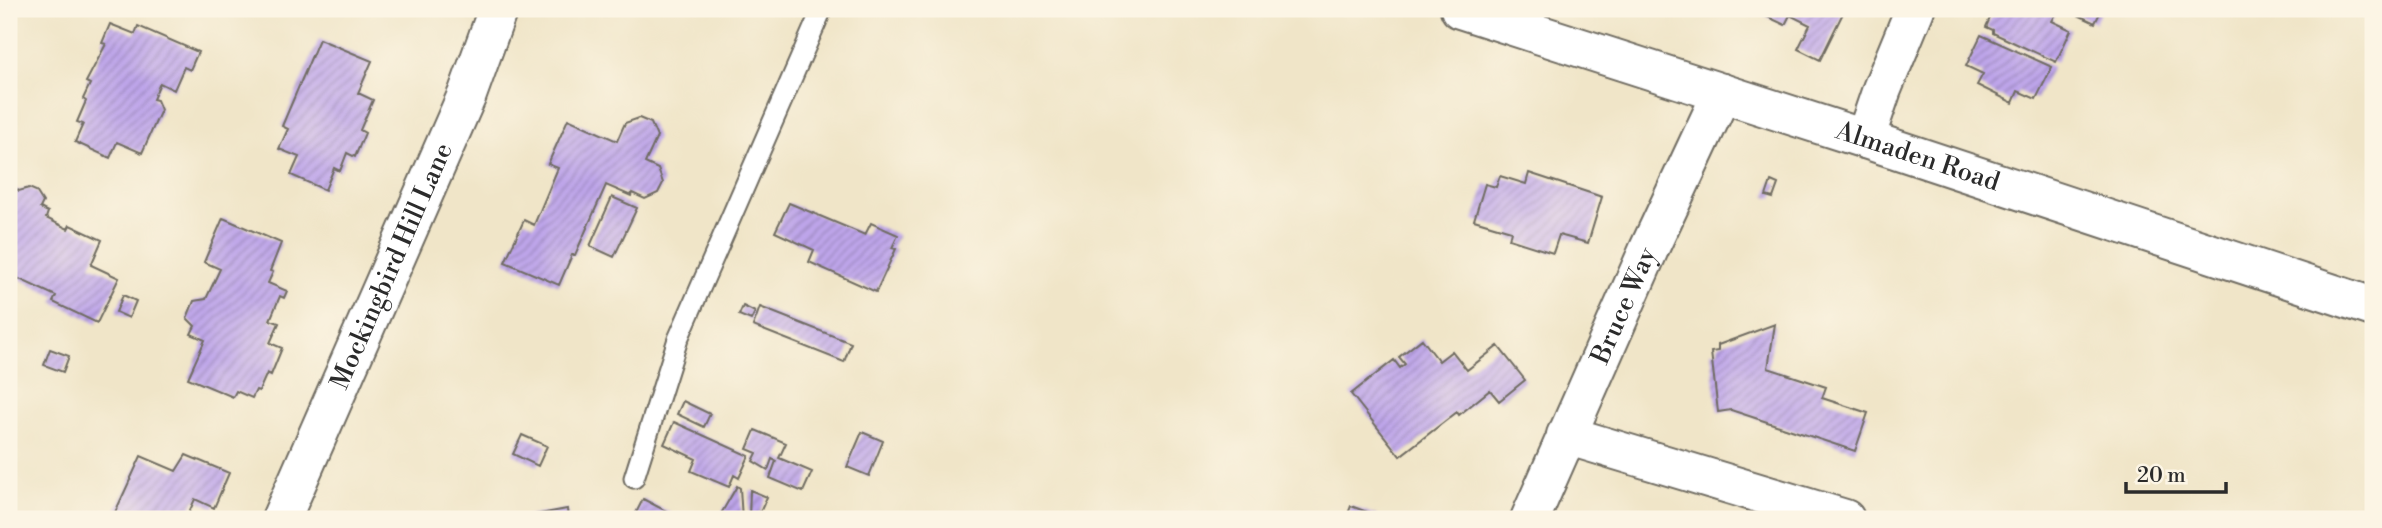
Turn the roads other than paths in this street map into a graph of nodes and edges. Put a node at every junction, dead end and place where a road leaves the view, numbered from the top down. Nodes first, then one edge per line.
1 (498, 9) edge
2 (822, 9) edge
3 (1460, 9) edge
4 (1915, 9) edge
5 (1529, 19) edge
6 (1722, 93) junction
7 (1865, 139) junction
8 (2373, 307) edge
9 (1566, 435) junction
10 (634, 478) dead end
11 (281, 519) edge
12 (1530, 519) edge
13 (1845, 519) edge

1 - 11 street, Mockingbird Hill Lane
2 - 10 lane
3 - 5 street, Almaden Road
4 - 7 street
5 - 6 street, Almaden Road
6 - 7 street, Almaden Road
6 - 9 street, Bruce Way
7 - 8 street, Almaden Road
9 - 12 street, Bruce Way
9 - 13 street

